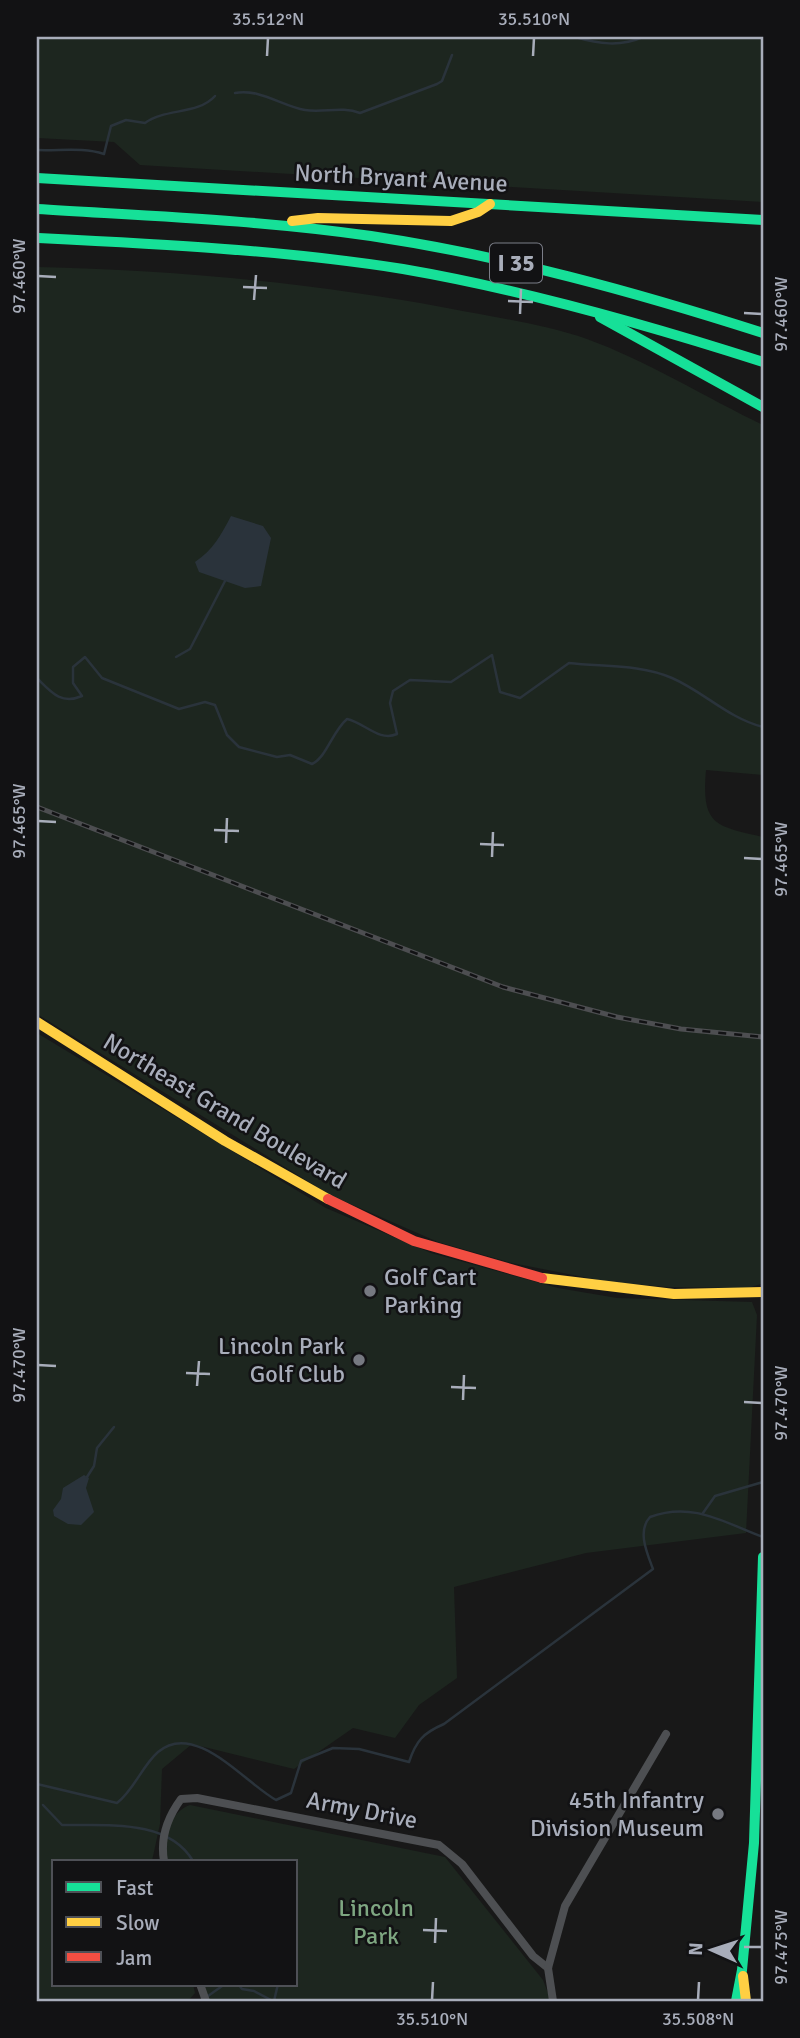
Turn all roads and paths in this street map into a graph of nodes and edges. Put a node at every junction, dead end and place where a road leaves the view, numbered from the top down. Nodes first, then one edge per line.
1 (37, 178) edge
2 (490, 204) junction
3 (37, 209) edge
4 (763, 220) edge
5 (262, 224) junction
6 (37, 238) edge
7 (584, 308) junction
8 (763, 333) edge
9 (763, 362) edge
10 (763, 407) edge
11 (37, 1022) edge
12 (763, 1292) edge
13 (763, 1557) edge
14 (666, 1734) dead end
15 (759, 1796) edge
16 (759, 1808) edge
17 (164, 1860) edge
18 (548, 1968) junction
19 (742, 1970) junction
20 (553, 2001) edge
21 (736, 2001) edge
22 (746, 2001) edge

1 - 2 main road, North Bryant Avenue
2 - 4 main road, North Bryant Avenue
2 - 5 main road
3 - 5 main road, I 35
5 - 8 main road, I 35
6 - 7 main road, I 35
7 - 9 main road, I 35
7 - 10 main road
11 - 12 main road, Northeast Grand Boulevard
13 - 15 main road
14 - 18 street
15 - 16 main road
16 - 19 main road
17 - 18 street, Army Drive
18 - 20 street
19 - 21 main road
19 - 22 main road

